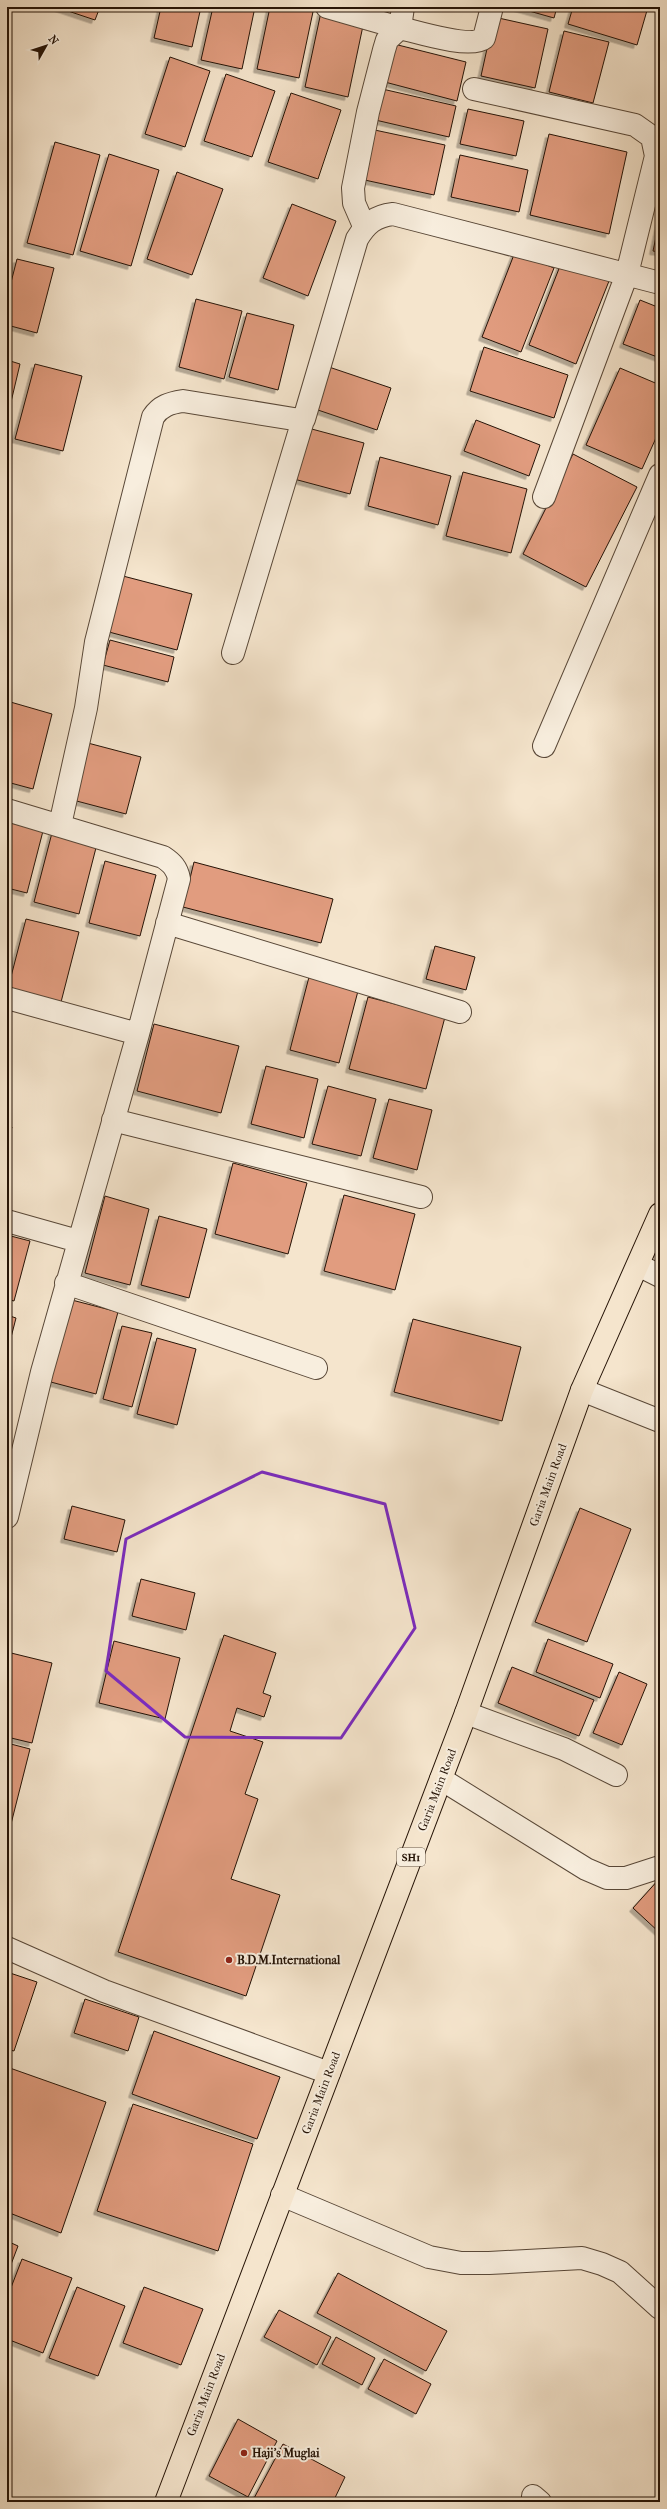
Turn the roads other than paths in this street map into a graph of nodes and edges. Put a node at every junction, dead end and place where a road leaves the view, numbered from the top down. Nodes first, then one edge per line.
1 (328, 7) edge
2 (403, 7) edge
3 (492, 7) edge
4 (400, 28) junction
5 (474, 89) dead end
6 (364, 226) junction
7 (627, 274) junction
8 (660, 283) edge
9 (303, 420) junction
10 (660, 475) edge
11 (544, 497) dead end
12 (233, 653) dead end
13 (544, 746) dead end
14 (7, 810) edge
15 (60, 825) junction
16 (167, 923) junction
17 (7, 998) edge
18 (460, 1012) dead end
19 (138, 1034) junction
20 (113, 1120) junction
21 (421, 1197) dead end
22 (660, 1214) edge
23 (7, 1221) edge
24 (78, 1241) junction
25 (638, 1265) junction
26 (660, 1276) edge
27 (66, 1283) junction
28 (316, 1368) dead end
29 (582, 1390) junction
30 (660, 1421) edge
31 (7, 1517) edge
32 (466, 1714) junction
33 (616, 1775) dead end
34 (441, 1779) junction
35 (660, 1867) edge
36 (7, 1948) edge
37 (329, 2073) junction
38 (282, 2196) junction
39 (660, 2308) edge
40 (166, 2502) edge

1 - 4 street
2 - 4 street
3 - 4 street
4 - 6 street
5 - 7 street
6 - 7 street
6 - 9 street
7 - 8 street
7 - 11 street
9 - 12 street
9 - 15 street
10 - 13 street
14 - 15 street
15 - 16 street
16 - 18 street
16 - 19 street
17 - 19 street
19 - 20 street
20 - 21 street
20 - 24 street
22 - 25 main road, Garia Main Road / SH1
23 - 24 street
24 - 27 street
25 - 26 street
25 - 29 main road, Garia Main Road / SH1
27 - 28 street
27 - 31 street
29 - 30 street
29 - 32 main road, Garia Main Road / SH1
32 - 33 street
32 - 34 main road, Garia Main Road / SH1
34 - 35 street
34 - 37 main road, Garia Main Road / SH1
36 - 37 street
37 - 38 main road, Garia Main Road / SH1
38 - 39 street
38 - 40 main road, Garia Main Road / SH1

